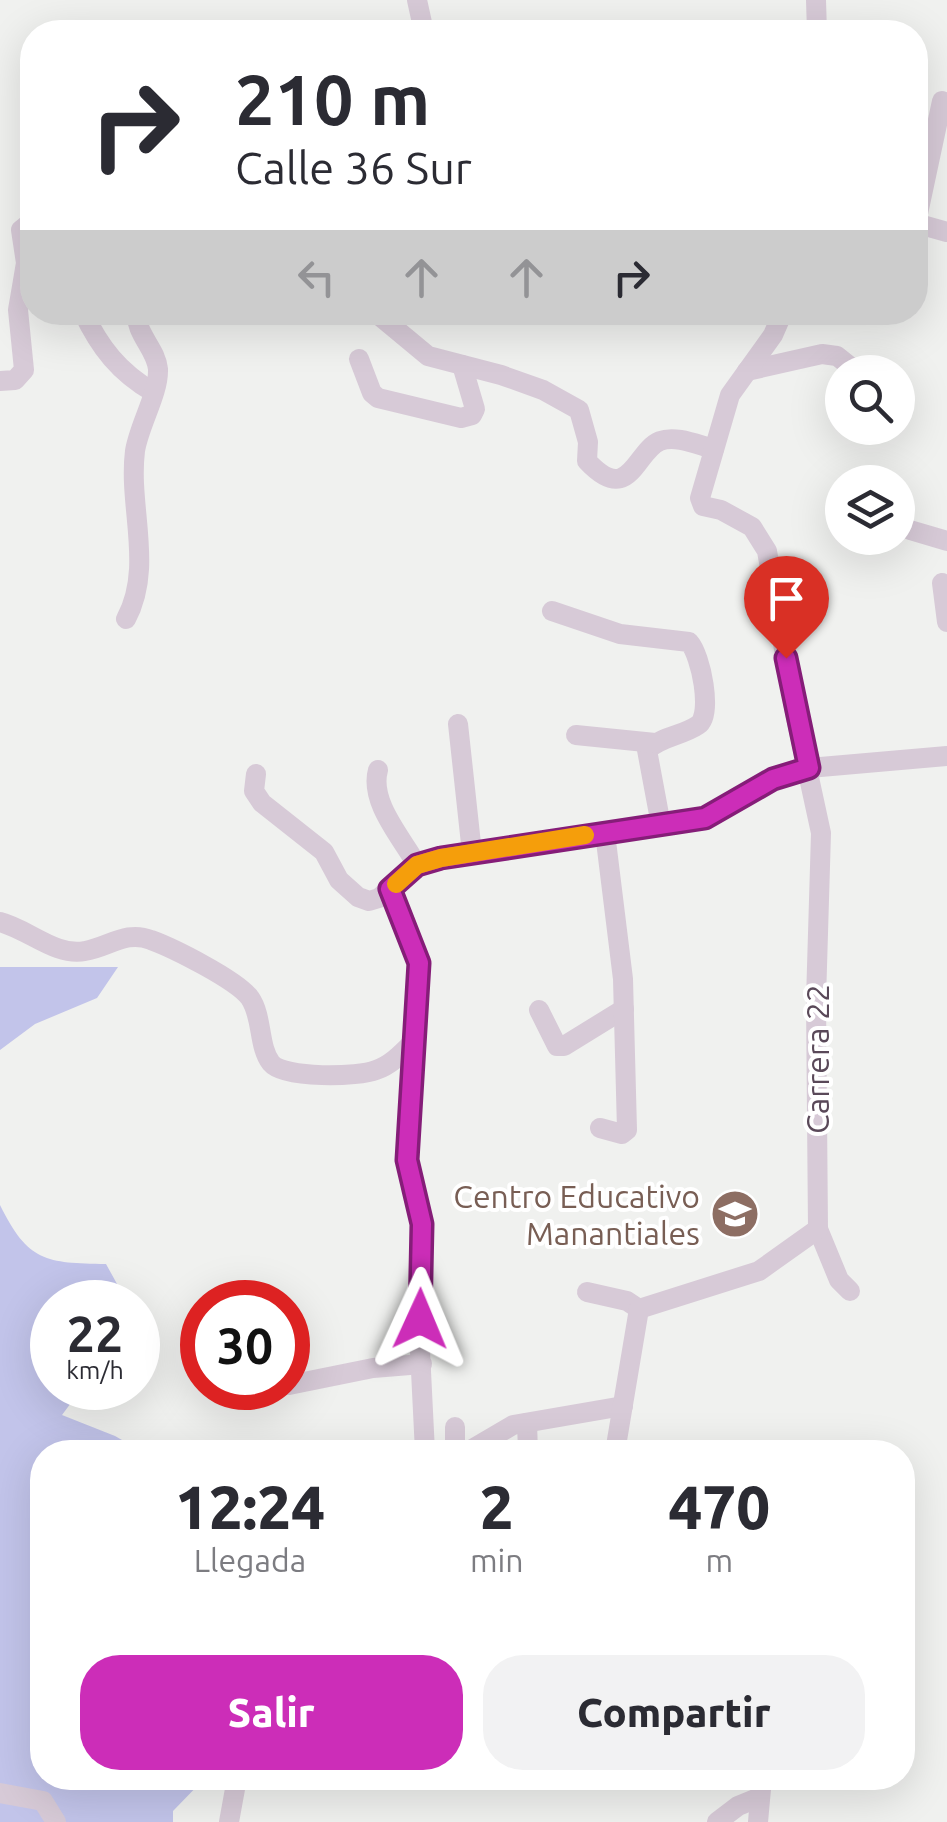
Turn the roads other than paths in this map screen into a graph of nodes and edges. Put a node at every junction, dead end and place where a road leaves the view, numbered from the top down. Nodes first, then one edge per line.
1 (942, 100) dead end
2 (928, 164) edge
3 (20, 298) edge
4 (90, 325) edge
5 (138, 325) edge
6 (391, 325) edge
7 (779, 325) edge
8 (830, 355) edge
9 (359, 359) dead end
10 (462, 364) junction
11 (754, 369) junction
12 (0, 381) edge
13 (153, 392) junction
14 (714, 449) junction
15 (915, 531) edge
16 (947, 541) edge
17 (942, 583) dead end
18 (552, 611) dead end
19 (126, 618) dead end
20 (947, 622) edge
21 (458, 724) dead end
22 (576, 735) dead end
23 (655, 743) junction
24 (947, 756) edge
25 (809, 768) junction
26 (378, 770) dead end
27 (256, 774) dead end
28 (661, 825) junction
29 (415, 832) dead end
30 (605, 834) junction
31 (472, 853) junction
32 (422, 864) junction
33 (390, 889) junction
34 (0, 922) edge
35 (624, 1009) junction
36 (538, 1010) dead end
37 (412, 1042) junction
38 (600, 1128) dead end
39 (818, 1228) junction
40 (850, 1291) dead end
41 (586, 1292) dead end
42 (638, 1309) junction
43 (422, 1364) junction
44 (310, 1381) edge
45 (623, 1406) junction
46 (527, 1422) junction
47 (455, 1427) dead end
48 (425, 1440) edge
49 (455, 1440) edge
50 (487, 1440) edge
51 (528, 1440) edge
52 (617, 1440) edge
53 (235, 1790) edge
54 (757, 1790) edge
55 (761, 1790) edge
56 (0, 1793) edge
57 (56, 1822) edge
58 (229, 1822) edge
59 (717, 1822) edge
60 (758, 1822) edge

1 - 2 street
3 - 12 street
4 - 13 street
5 - 13 street
6 - 10 street
7 - 11 street
8 - 11 street
9 - 10 street
10 - 14 street
11 - 14 street
13 - 19 street
14 - 25 street, Carrera 22
15 - 16 street
17 - 20 street
18 - 23 street
21 - 31 street
22 - 23 street
23 - 28 street
24 - 25 street
25 - 28 street
25 - 39 street, Carrera 22
26 - 32 street
27 - 33 street
28 - 30 street
29 - 32 street
30 - 31 street
30 - 35 street
31 - 32 street
32 - 33 street
33 - 37 street
34 - 37 street
35 - 36 street
35 - 38 street
37 - 43 street
39 - 40 street
39 - 42 street
41 - 42 street
42 - 45 street
43 - 44 street
43 - 48 street
45 - 46 street
45 - 52 street
46 - 50 street
46 - 51 street
47 - 49 street
53 - 58 street
54 - 59 street
55 - 60 street
56 - 57 street

